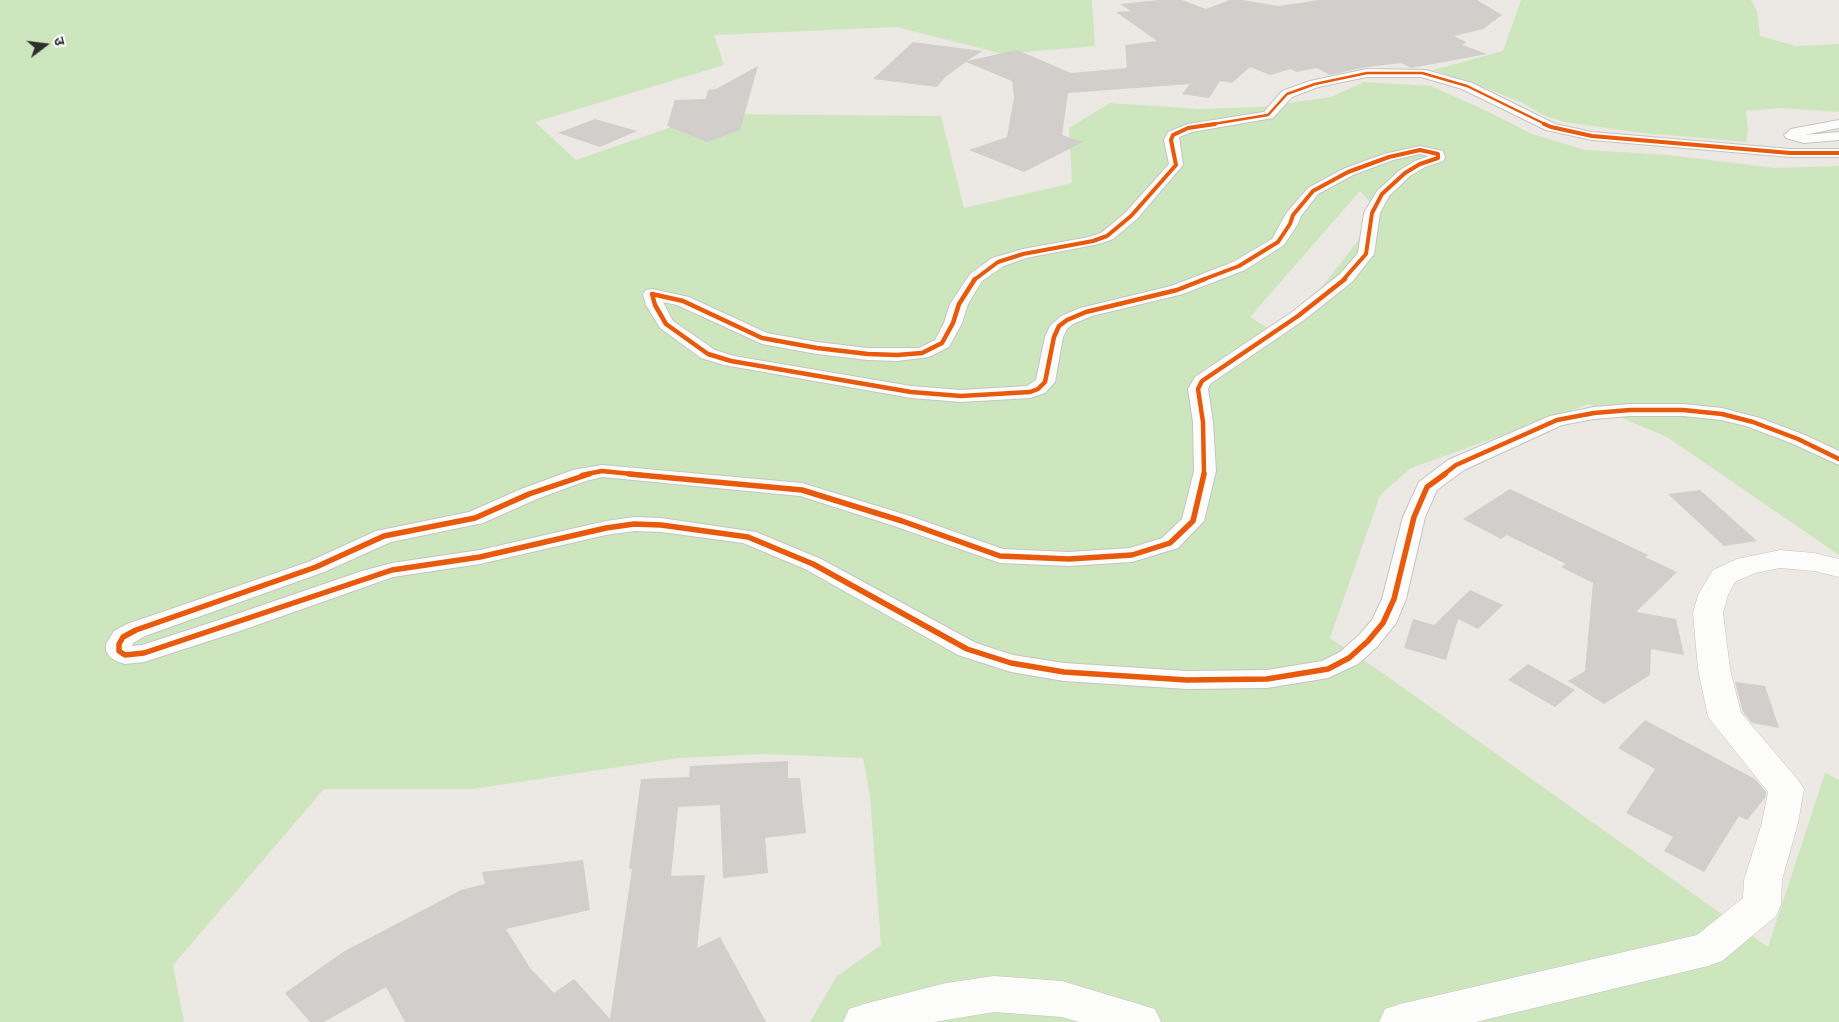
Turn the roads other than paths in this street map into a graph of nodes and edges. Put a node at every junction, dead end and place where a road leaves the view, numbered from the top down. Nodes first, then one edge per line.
1 (1839, 124) edge
2 (1839, 136) edge
3 (1839, 153) edge
4 (1839, 459) edge
5 (1839, 568) edge
6 (864, 1022) edge
7 (1140, 1022) edge
8 (1400, 1022) edge

1 - 2 street
3 - 4 street
5 - 8 street
6 - 7 street

